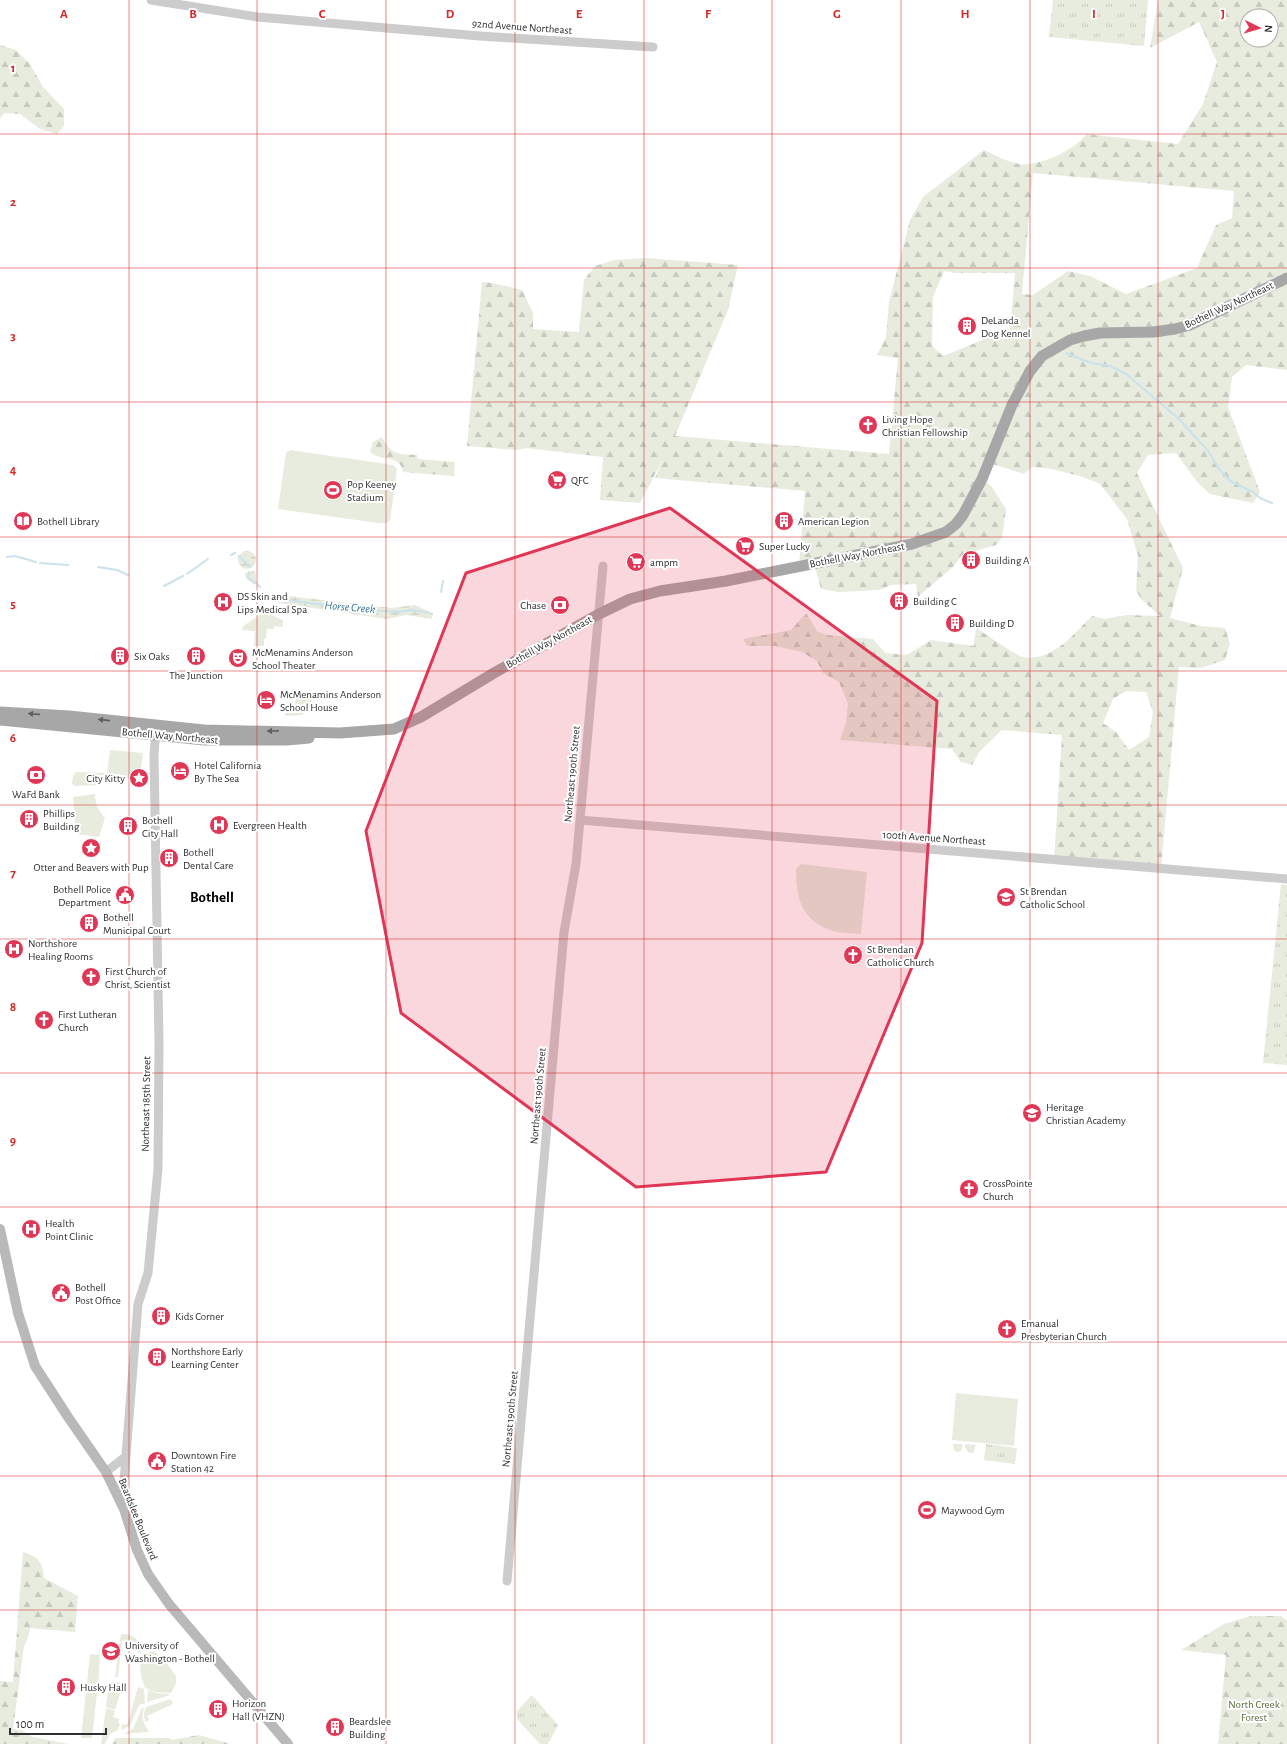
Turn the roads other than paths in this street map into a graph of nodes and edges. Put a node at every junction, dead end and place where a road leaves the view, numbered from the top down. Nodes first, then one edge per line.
1 (151, 0) edge
2 (653, 47) dead end
3 (1287, 278) edge
4 (603, 566) dead end
5 (599, 614) junction
6 (0, 712) edge
7 (0, 720) edge
8 (156, 730) junction
9 (580, 820) junction
10 (1287, 879) edge
11 (0, 1229) edge
12 (125, 1456) junction
13 (106, 1472) junction
14 (122, 1506) junction
15 (507, 1581) dead end
16 (288, 1744) edge

1 - 2 street, 92nd Avenue Northeast
3 - 5 main road, Bothell Way Northeast
4 - 5 street, Northeast 190th Street
5 - 8 main road, Bothell Way Northeast
5 - 9 street, Northeast 190th Street
8 -> 6 main road, Bothell Way Northeast
7 - 8 main road, Bothell Way Northeast
8 - 12 street, Northeast 185th Street
9 - 10 street, 100th Avenue Northeast
9 - 15 street, Northeast 190th Street
11 - 13 main road, Beardslee Boulevard
12 - 13 street
12 - 14 street, Northeast 185th Street
13 - 14 main road, Beardslee Boulevard
14 - 16 main road, Beardslee Boulevard

